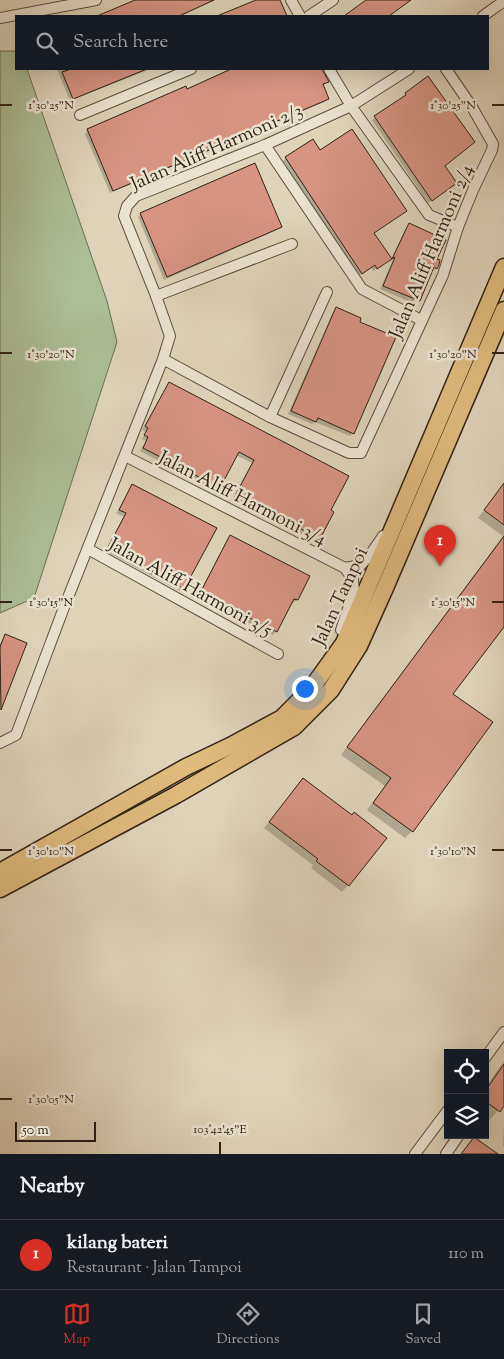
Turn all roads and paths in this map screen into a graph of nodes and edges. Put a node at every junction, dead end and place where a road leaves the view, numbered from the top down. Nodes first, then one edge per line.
1 (96, 0) edge
2 (291, 0) edge
3 (333, 0) edge
4 (500, 2) edge
5 (15, 15) edge
6 (16, 15) edge
7 (299, 15) edge
8 (310, 15) edge
9 (484, 15) edge
10 (0, 18) edge
11 (189, 70) edge
12 (330, 70) edge
13 (407, 70) edge
14 (447, 70) edge
15 (351, 106) junction
16 (80, 115) dead end
17 (265, 145) junction
18 (458, 227) junction
19 (292, 244) dead end
20 (504, 267) edge
21 (327, 292) dead end
22 (156, 296) junction
23 (504, 310) edge
24 (421, 320) junction
25 (163, 359) junction
26 (270, 417) junction
27 (125, 456) junction
28 (399, 513) junction
29 (88, 549) junction
30 (344, 568) junction
31 (278, 654) dead end
32 (322, 674) junction
33 (0, 743) edge
34 (0, 872) edge
35 (0, 889) edge
36 (504, 1032) edge
37 (489, 1053) edge
38 (444, 1116) edge
39 (456, 1139) edge
40 (415, 1154) edge
41 (446, 1154) edge

1 - 6 street
2 - 7 street
3 - 8 street
4 - 9 street
5 - 10 street
11 - 16 street
12 - 15 street
13 - 15 street, Jalan Aliff Harmoni 2/3
14 - 18 street, Jalan Aliff Harmoni 2/4
15 - 17 street, Jalan Aliff Harmoni 2/3
15 - 18 street
17 - 22 street, Jalan Aliff Harmoni 2/3
17 - 24 street
18 - 24 street, Jalan Aliff Harmoni 2/4
19 - 22 street
20 - 28 main road, Jalan Tampoi
21 - 26 street
22 - 25 street, Jalan Aliff Harmoni 2/3
23 - 35 main road, Jalan Tampoi
24 - 26 street, Jalan Aliff Harmoni 2/4
25 - 26 street
25 - 27 street, Jalan Aliff Harmoni 2/3
27 - 29 street, Jalan Aliff Harmoni 2/3
27 - 30 street, Jalan Aliff Harmoni 3/4
28 - 30 street
28 - 32 main road, Jalan Tampoi
29 - 31 street, Jalan Aliff Harmoni 3/5
29 - 33 street, Jalan Aliff Harmoni 2/3
30 - 32 street
32 - 34 main road, Jalan Tampoi
36 - 37 street
38 - 40 street
39 - 41 street

